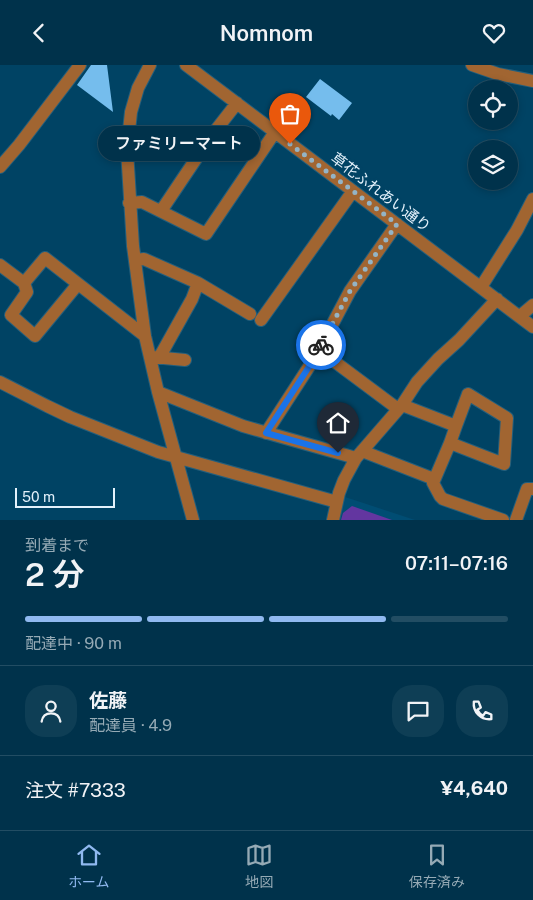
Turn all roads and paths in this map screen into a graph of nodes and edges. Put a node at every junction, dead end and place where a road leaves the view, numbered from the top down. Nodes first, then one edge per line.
1 (80, 65) edge
2 (150, 65) edge
3 (186, 65) edge
4 (472, 65) edge
5 (500, 70) edge
6 (533, 81) edge
7 (236, 103) junction
8 (275, 132) junction
9 (0, 167) edge
10 (352, 191) junction
11 (533, 199) edge
12 (129, 203) junction
13 (161, 211) junction
14 (397, 224) junction
15 (135, 260) junction
16 (0, 265) edge
17 (24, 283) junction
18 (198, 283) junction
19 (78, 284) junction
20 (481, 287) junction
21 (497, 299) junction
22 (533, 305) edge
23 (520, 316) junction
24 (533, 327) edge
25 (145, 337) junction
26 (319, 350) junction
27 (154, 357) junction
28 (185, 360) dead end
29 (0, 382) edge
30 (158, 392) junction
31 (400, 407) junction
32 (456, 426) junction
33 (266, 433) junction
34 (450, 443) junction
35 (359, 454) junction
36 (176, 457) junction
37 (434, 479) junction
38 (533, 489) edge
39 (337, 502) junction
40 (193, 520) edge
41 (333, 520) edge
42 (503, 520) edge
43 (516, 520) edge

1 - 9 street
2 - 12 street
3 - 7 street, 草花ふれあい通り
4 - 5 street
5 - 6 street
7 - 8 street, 草花ふれあい通り
7 - 13 street
8 - 10 street, 草花ふれあい通り
8 - 13 street
10 - 14 street, 草花ふれあい通り
10 - 18 street
11 - 20 street
12 - 13 street
12 - 15 street
14 - 20 street, 草花ふれあい通り
14 - 26 street
15 - 18 street
15 - 25 street
16 - 17 street
17 - 19 street
17 - 19 street
18 - 27 street
19 - 25 street
20 - 21 street, 草花ふれあい通り
21 - 23 street, 草花ふれあい通り
21 - 31 street
22 - 23 street
23 - 24 street, 草花ふれあい通り
25 - 27 street
26 - 31 street
26 - 33 street
27 - 28 street
27 - 30 street
29 - 36 street
30 - 33 street
30 - 36 street
31 - 32 street
31 - 35 street
32 - 34 street
32 - 34 street
33 - 35 street
34 - 37 street
35 - 37 street
35 - 39 street
36 - 39 street
36 - 40 street
37 - 42 street
38 - 43 street
39 - 41 street

